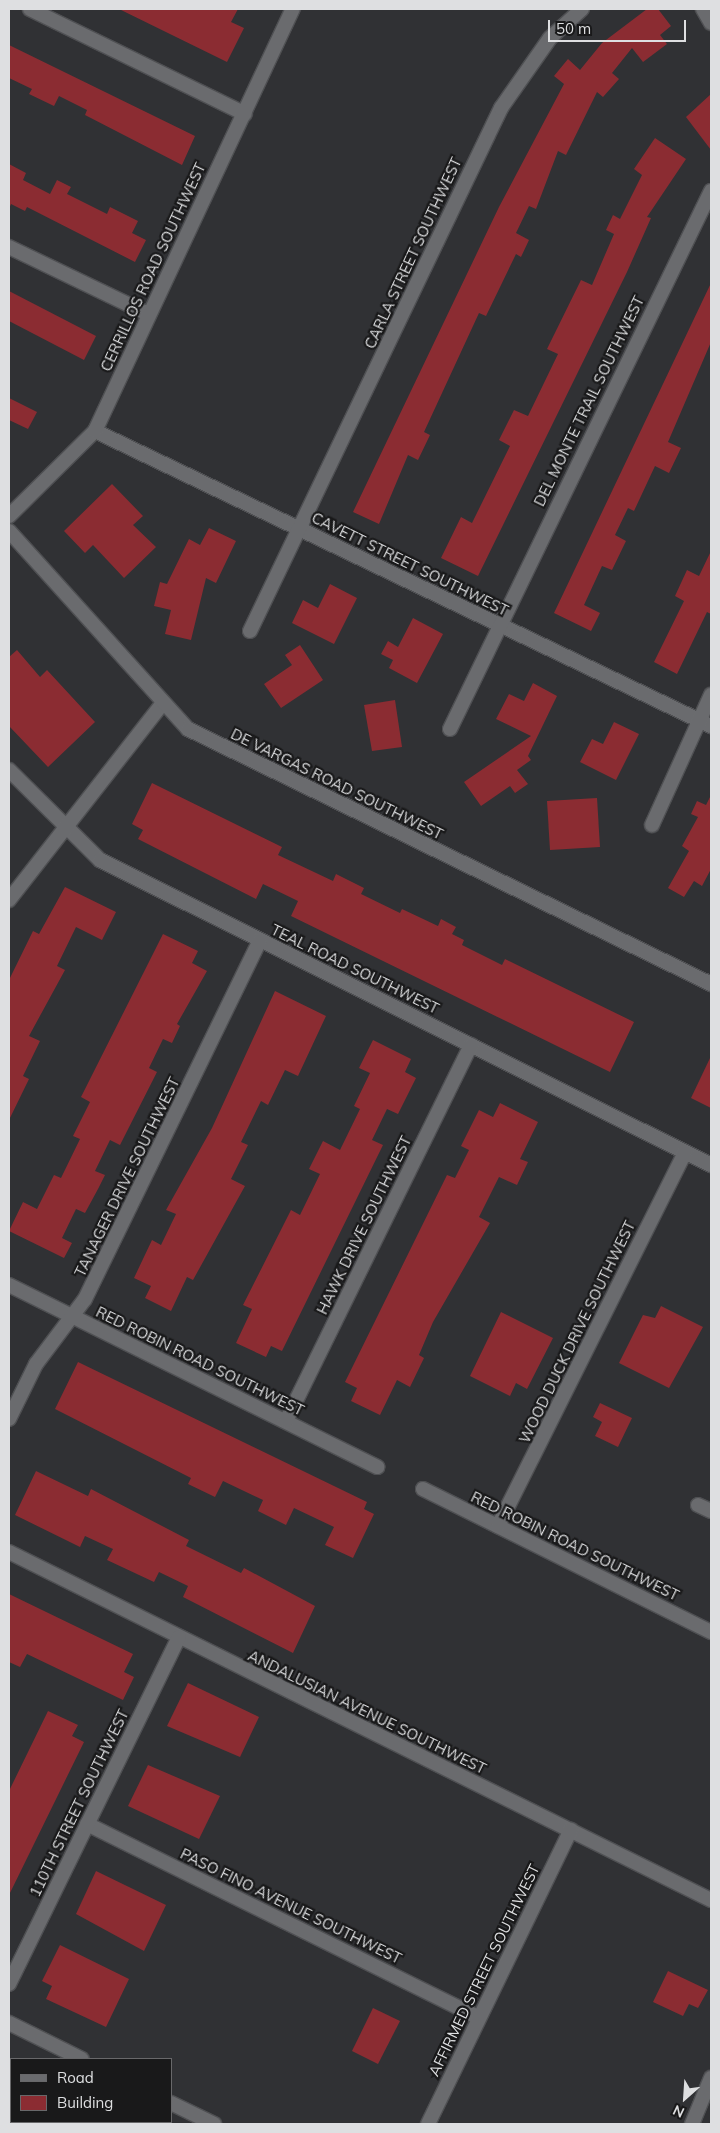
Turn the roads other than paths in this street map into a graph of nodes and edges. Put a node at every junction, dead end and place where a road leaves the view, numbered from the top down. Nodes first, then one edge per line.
1 (30, 9) edge
2 (293, 9) edge
3 (582, 9) edge
4 (703, 9) edge
5 (711, 23) edge
6 (245, 114) junction
7 (711, 191) edge
8 (9, 247) edge
9 (148, 314) junction
10 (94, 431) junction
11 (9, 516) edge
12 (298, 529) junction
13 (9, 531) edge
14 (499, 626) junction
15 (250, 631) dead end
16 (711, 695) edge
17 (163, 703) junction
18 (705, 723) edge
19 (450, 729) dead end
20 (9, 770) edge
21 (652, 825) dead end
22 (64, 828) junction
23 (9, 900) edge
24 (260, 940) junction
25 (711, 984) edge
26 (471, 1044) junction
27 (685, 1152) junction
28 (711, 1165) edge
29 (9, 1285) edge
30 (74, 1317) junction
31 (9, 1418) edge
32 (286, 1421) junction
33 (377, 1467) dead end
34 (423, 1489) dead end
35 (698, 1505) dead end
36 (711, 1511) edge
37 (498, 1526) junction
38 (9, 1552) edge
39 (711, 1632) edge
40 (179, 1637) junction
41 (87, 1824) junction
42 (570, 1830) junction
43 (711, 1900) edge
44 (9, 1984) edge
45 (479, 2018) junction
46 (9, 2023) edge
47 (80, 2058) edge
48 (711, 2078) edge
49 (172, 2103) edge
50 (214, 2124) edge
51 (428, 2124) edge
52 (692, 2124) edge

1 - 6 street
2 - 6 street, CERRILLOS ROAD SOUTHWEST
3 - 12 street, CARLA STREET SOUTHWEST
4 - 5 street
6 - 9 street, CERRILLOS ROAD SOUTHWEST
7 - 14 street, DEL MONTE TRAIL SOUTHWEST
8 - 9 street
9 - 10 street, CERRILLOS ROAD SOUTHWEST
10 - 11 street, CERRILLOS ROAD SOUTHWEST
10 - 12 street, CAVETT STREET SOUTHWEST
12 - 14 street, CAVETT STREET SOUTHWEST
12 - 15 street, CARLA STREET SOUTHWEST
13 - 17 street, DE VARGAS ROAD SOUTHWEST
14 - 18 street, CAVETT STREET SOUTHWEST
14 - 19 street, DEL MONTE TRAIL SOUTHWEST
16 - 18 street
17 - 22 street
17 - 25 street, DE VARGAS ROAD SOUTHWEST
18 - 21 street
20 - 22 street, TEAL ROAD SOUTHWEST
22 - 23 street
22 - 24 street, TEAL ROAD SOUTHWEST
24 - 26 street, TEAL ROAD SOUTHWEST
24 - 30 street, TANAGER DRIVE SOUTHWEST
26 - 27 street, TEAL ROAD SOUTHWEST
26 - 32 street, HAWK DRIVE SOUTHWEST
27 - 28 street, TEAL ROAD SOUTHWEST
27 - 37 street, WOOD DUCK DRIVE SOUTHWEST
29 - 30 street, RED ROBIN ROAD SOUTHWEST
30 - 31 street, TANAGER DRIVE SOUTHWEST
30 - 32 street, RED ROBIN ROAD SOUTHWEST
32 - 33 street, RED ROBIN ROAD SOUTHWEST
34 - 37 street, RED ROBIN ROAD SOUTHWEST
35 - 36 street
37 - 39 street, RED ROBIN ROAD SOUTHWEST
38 - 40 street, ANDALUSIAN AVENUE SOUTHWEST
40 - 41 street, 110TH STREET SOUTHWEST
40 - 42 street, ANDALUSIAN AVENUE SOUTHWEST
41 - 44 street, 110TH STREET SOUTHWEST
41 - 45 street, PASO FINO AVENUE SOUTHWEST
42 - 43 street, ANDALUSIAN AVENUE SOUTHWEST
42 - 45 street, AFFIRMED STREET SOUTHWEST
45 - 51 street, AFFIRMED STREET SOUTHWEST
46 - 47 street
48 - 52 street
49 - 50 street

